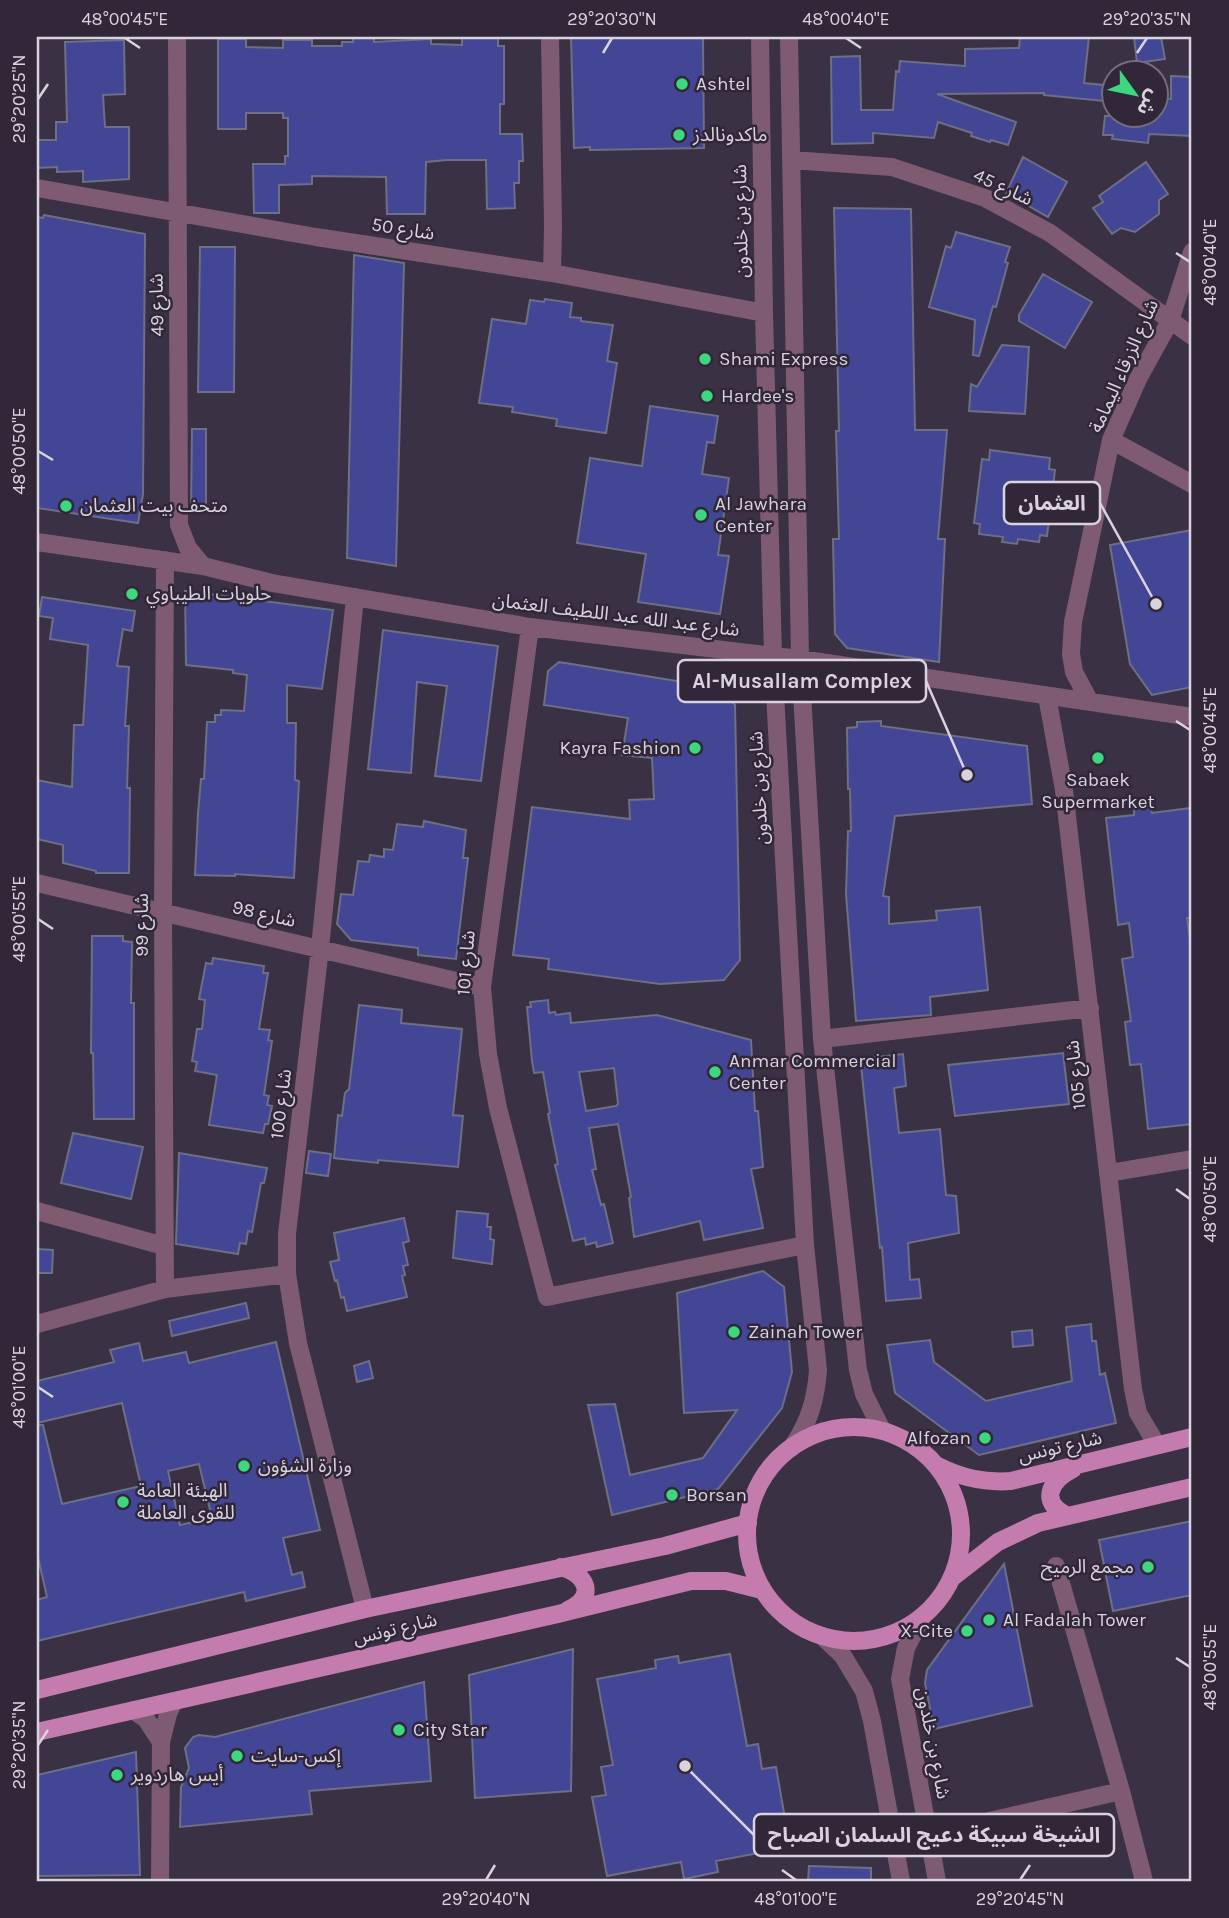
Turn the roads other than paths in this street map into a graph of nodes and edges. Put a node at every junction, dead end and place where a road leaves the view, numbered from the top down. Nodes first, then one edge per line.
1 (177, 37) edge
2 (550, 37) edge
3 (760, 37) edge
4 (789, 37) edge
5 (791, 160) junction
6 (37, 188) edge
7 (177, 213) junction
8 (1192, 252) edge
9 (552, 273) junction
10 (764, 313) junction
11 (1170, 321) junction
12 (1192, 336) edge
13 (1111, 440) junction
14 (1192, 484) edge
15 (37, 542) edge
16 (165, 560) junction
17 (203, 566) junction
18 (355, 597) junction
19 (530, 627) junction
20 (773, 656) junction
21 (800, 659) junction
22 (1047, 696) junction
23 (1090, 702) junction
24 (1192, 717) edge
25 (37, 883) edge
26 (163, 912) junction
27 (320, 948) junction
28 (482, 987) junction
29 (1090, 1009) junction
30 (822, 1039) junction
31 (1192, 1159) edge
32 (1109, 1173) junction
33 (37, 1211) edge
34 (805, 1245) junction
35 (164, 1246) junction
36 (287, 1274) junction
37 (165, 1289) junction
38 (37, 1324) edge
39 (882, 1430) junction
40 (1192, 1437) edge
41 (1157, 1445) junction
42 (792, 1447) junction
43 (1086, 1463) junction
44 (938, 1466) junction
45 (1192, 1487) edge
46 (1068, 1517) junction
47 (748, 1522) junction
48 (1056, 1566) dead end
49 (561, 1567) junction
50 (953, 1577) junction
51 (762, 1590) junction
52 (365, 1609) junction
53 (558, 1614) junction
54 (922, 1617) junction
55 (822, 1636) junction
56 (37, 1690) edge
57 (174, 1701) junction
58 (133, 1710) junction
59 (37, 1732) edge
60 (161, 1742) junction
61 (1121, 1791) junction
62 (929, 1835) junction
63 (160, 1881) edge
64 (901, 1881) edge
65 (937, 1881) edge
66 (1144, 1881) edge

1 - 7 street, شارع 49
2 - 9 street
3 - 10 street, شارع بن خلدون
4 - 5 street
5 - 11 street, شارع 45
5 - 21 street
6 - 7 street, شارع 50
7 - 9 street, شارع 50
7 - 17 street, شارع 49
8 - 11 street, شارع الزرقاء اليمامة
9 - 10 street, شارع 50
10 - 20 street, شارع بن خلدون
11 - 12 street, شارع 45
11 - 13 street, شارع الزرقاء اليمامة
13 - 14 street
13 - 23 street, شارع الزرقاء اليمامة
15 - 16 street, شارع عبد الله عبد اللطيف العثمان
16 - 17 street, شارع عبد الله عبد اللطيف العثمان
16 - 26 street, شارع 99
17 - 18 street, شارع عبد الله عبد اللطيف العثمان
18 - 19 street, شارع عبد الله عبد اللطيف العثمان
18 - 27 street, شارع 100
19 - 20 street, شارع عبد الله عبد اللطيف العثمان
19 - 28 street, شارع 101
20 - 21 street, شارع عبد الله عبد اللطيف العثمان
20 - 34 street, شارع بن خلدون
21 - 22 street, شارع عبد الله عبد اللطيف العثمان
21 - 30 street
22 - 23 street, شارع عبد الله عبد اللطيف العثمان
22 - 29 street, شارع 105
23 - 24 street, شارع عبد الله عبد اللطيف العثمان
25 - 26 street, شارع 98
26 - 27 street, شارع 98
26 - 35 street, شارع 99
27 - 28 street, شارع 98
27 - 36 street, شارع 100
28 - 34 street, شارع 101
29 - 30 street
29 - 32 street, شارع 105
30 - 39 street
31 - 32 street
32 - 41 street, شارع 105
33 - 35 street
34 - 42 street, شارع بن خلدون
35 - 37 street, شارع 99
36 - 37 street
36 - 52 street, شارع 100
37 - 38 street
39 - 42 main road
39 - 44 main road
40 - 41 main road, شارع تونس
41 - 43 main road, شارع تونس
42 - 47 main road
43 - 44 main road, شارع تونس
43 - 46 main road
44 - 50 main road
45 - 46 main road
46 - 50 main road
47 - 49 main road, شارع تونس
47 - 51 main road
48 - 61 street
49 - 52 main road, شارع تونس
49 - 53 main road
50 - 54 main road
51 - 53 main road, شارع تونس
51 - 55 main road
52 - 56 main road, شارع تونس
53 - 57 main road, شارع تونس
54 - 55 main road
54 - 62 street, شارع بن خلدون
55 - 64 street
57 - 58 main road, شارع تونس
57 - 60 street
58 - 59 main road, شارع تونس
58 - 60 street
60 - 63 street
61 - 62 street
61 - 66 street
62 - 65 street, شارع بن خلدون

